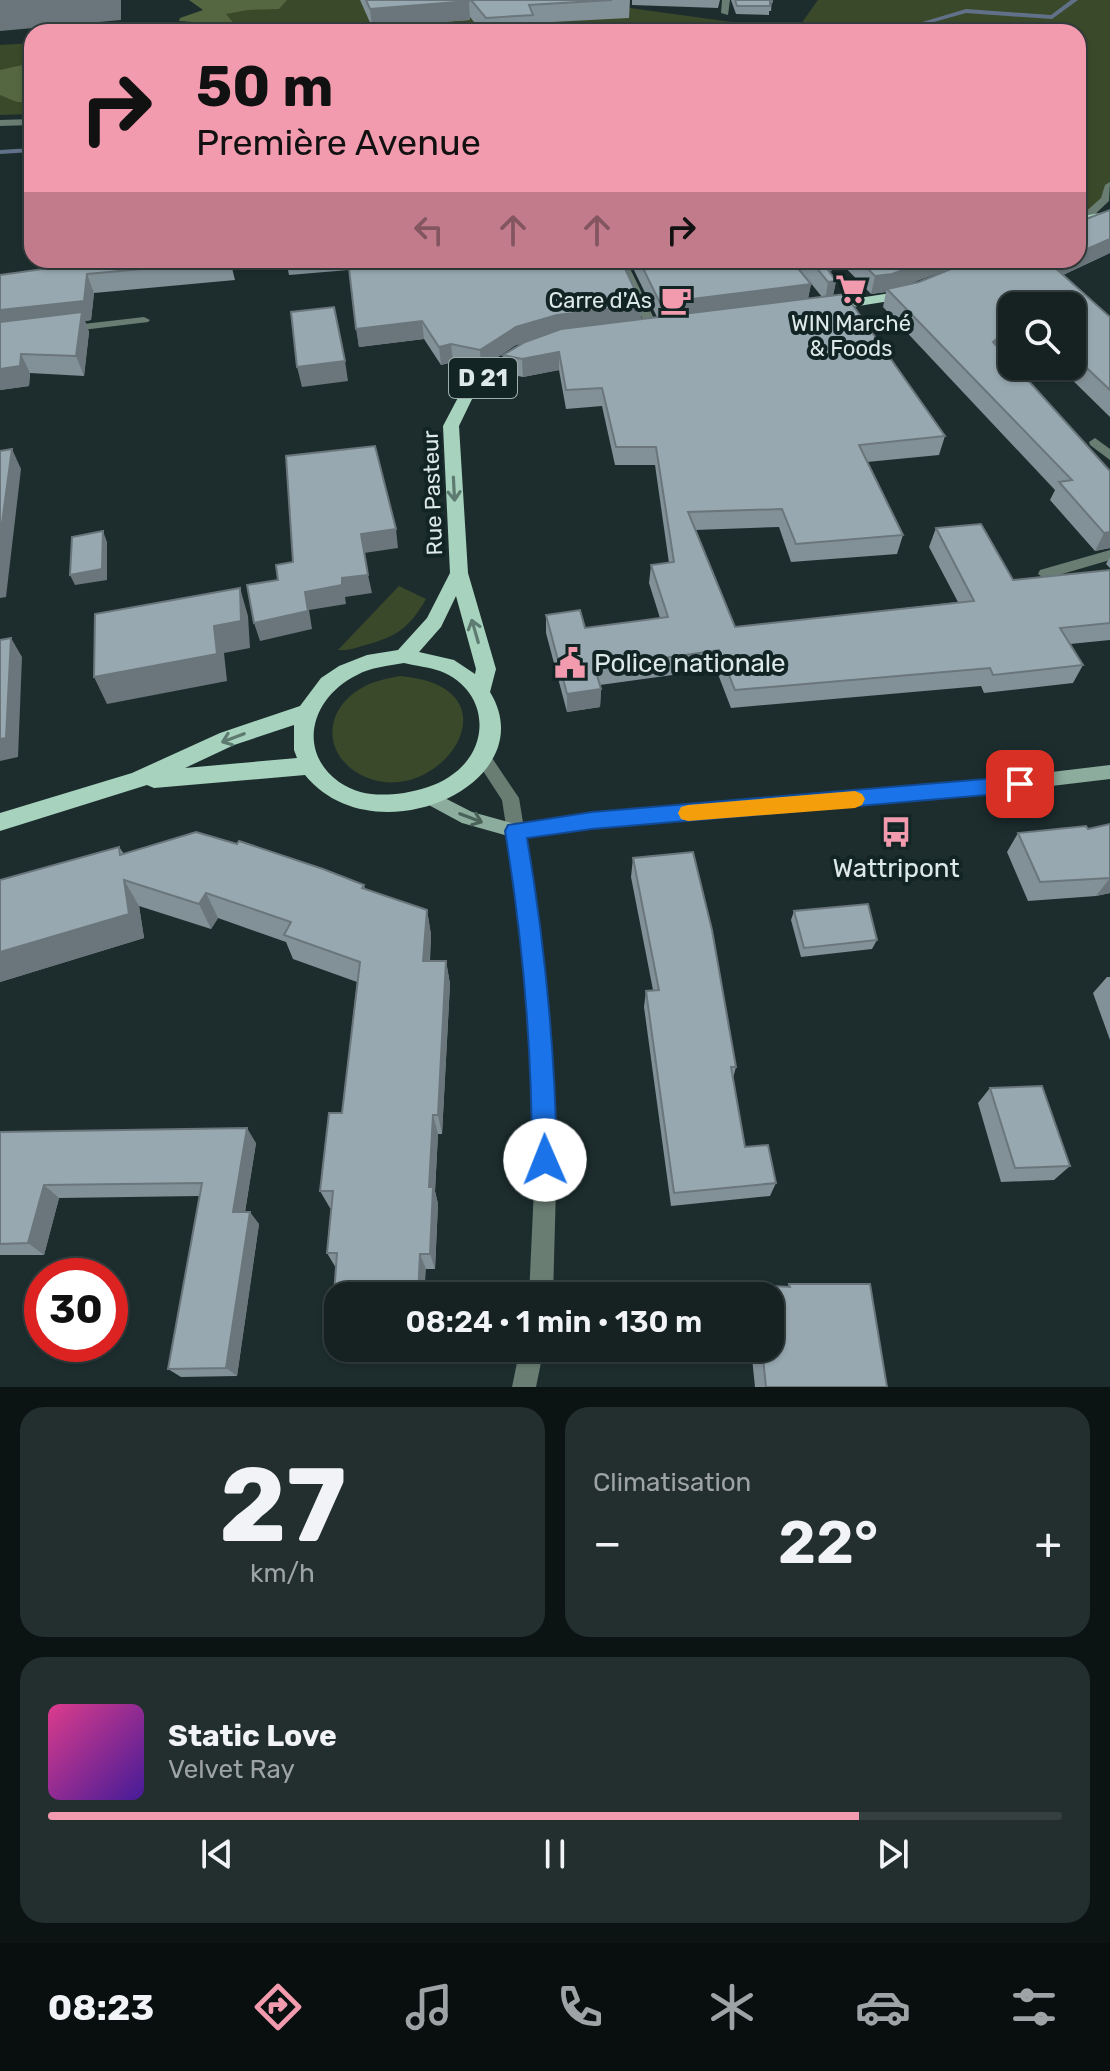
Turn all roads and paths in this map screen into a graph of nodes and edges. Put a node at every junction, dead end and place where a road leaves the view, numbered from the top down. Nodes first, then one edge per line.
1 (726, 0) edge
2 (725, 13) dead end
3 (24, 122) edge
4 (0, 123) edge
5 (1110, 185) edge
6 (1108, 200) edge
7 (1110, 215) edge
8 (1086, 216) edge
9 (1086, 218) edge
10 (625, 268) edge
11 (923, 289) edge
12 (814, 306) edge
13 (144, 320) dead end
14 (651, 327) edge
15 (58, 330) edge
16 (540, 344) edge
17 (1095, 442) dead end
18 (1110, 456) edge
19 (1110, 555) edge
20 (459, 573) junction
21 (1045, 574) edge
22 (404, 656) junction
23 (481, 689) junction
24 (307, 712) junction
25 (482, 757) junction
26 (309, 766) junction
27 (1110, 772) edge
28 (138, 780) junction
29 (431, 798) junction
30 (0, 822) edge
31 (515, 831) junction
32 (542, 1282) edge
33 (529, 1362) edge
34 (524, 1387) edge

1 - 2 street
3 - 4 street
5 - 6 street
6 - 8 street
7 - 9 main road
10 - 14 street
11 - 12 main road
13 - 15 street
16 -> 20 main road, Rue Pasteur / D 21
17 - 18 street
19 - 21 street
20 - 22 main road, Rue Pasteur
23 -> 20 main road, Rue Pasteur / D 21
22 - 23 main road
22 - 24 main road
23 - 25 main road
24 - 26 main road
24 -> 28 main road
25 - 29 main road
25 - 31 street
26 - 28 main road
26 - 29 main road
27 - 31 main road
28 - 30 main road
29 -> 31 main road
31 - 32 street
33 - 34 street

